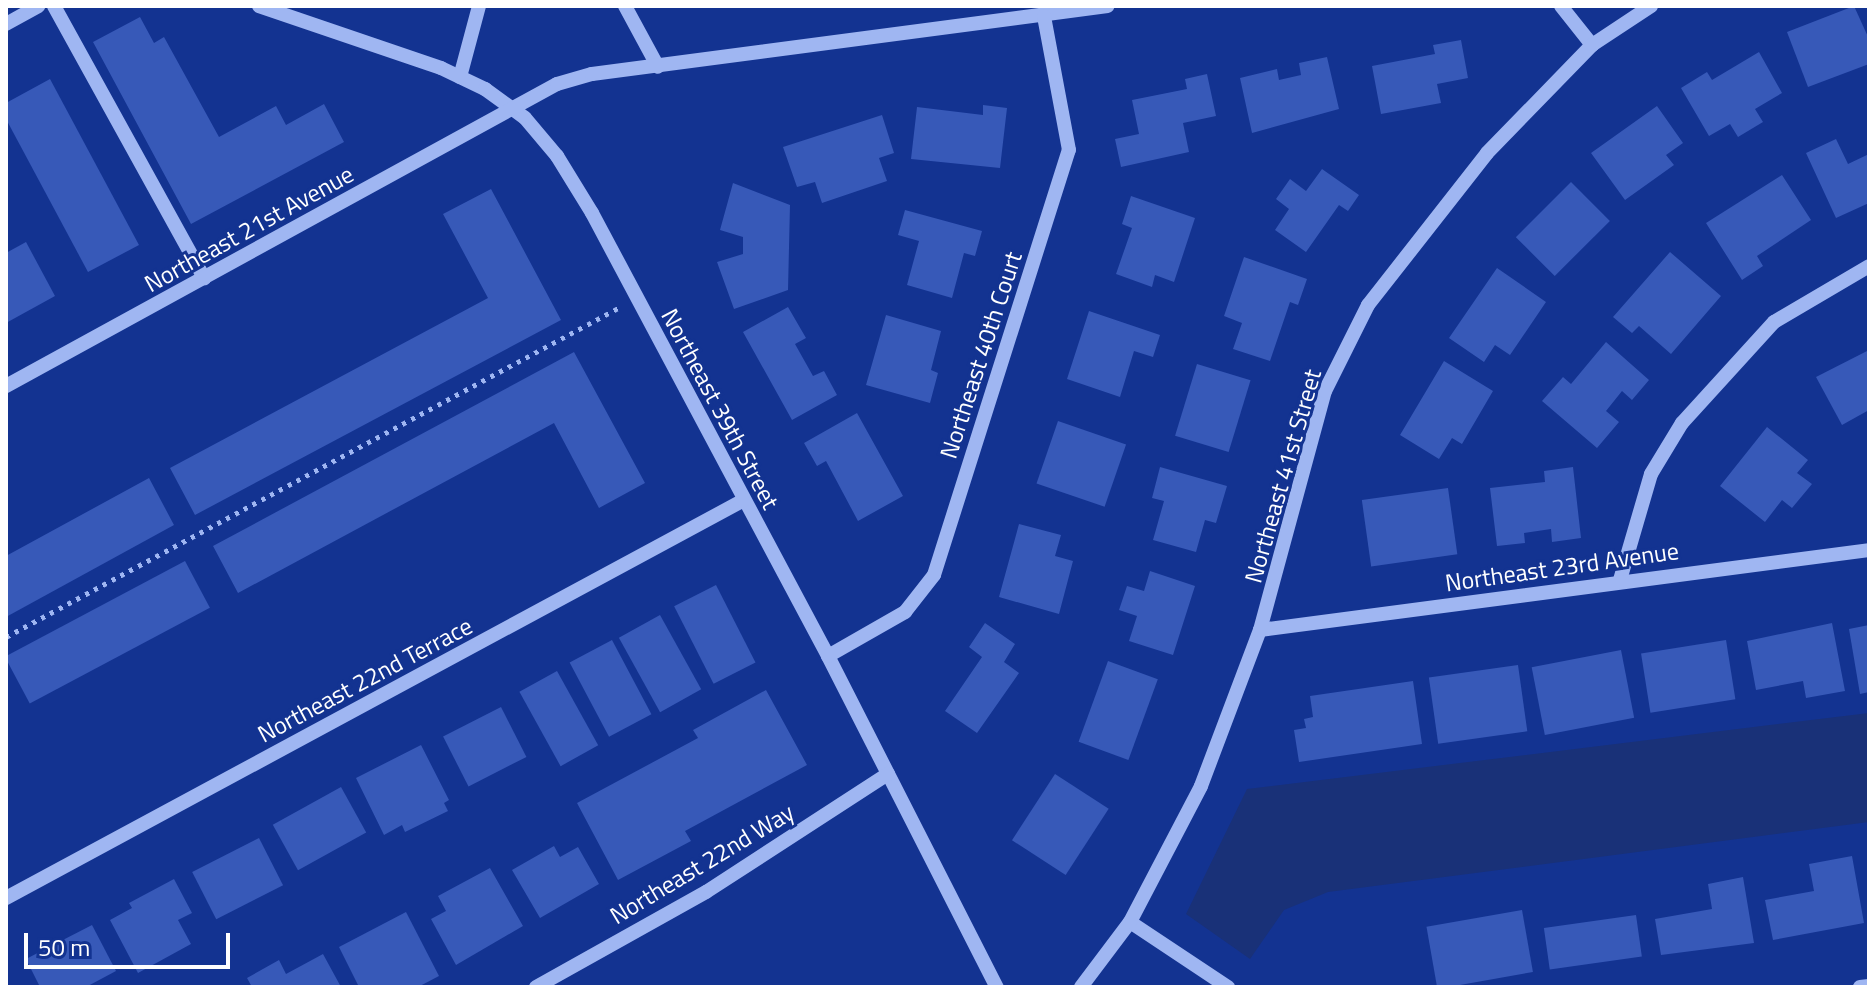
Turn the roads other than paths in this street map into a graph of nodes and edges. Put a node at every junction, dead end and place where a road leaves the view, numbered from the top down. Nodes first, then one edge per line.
1 (38, 6) edge
2 (54, 6) edge
3 (259, 6) edge
4 (479, 6) edge
5 (625, 6) edge
6 (1003, 6) edge
7 (1108, 6) edge
8 (1561, 6) edge
9 (1651, 6) edge
10 (1044, 16) junction
11 (1010, 20) junction
12 (6, 24) edge
13 (1592, 45) junction
14 (658, 67) junction
15 (460, 77) junction
16 (513, 109) junction
17 (1869, 266) edge
18 (204, 278) junction
19 (6, 386) edge
20 (744, 500) junction
21 (1869, 550) edge
22 (1620, 580) junction
23 (1260, 630) junction
24 (828, 656) junction
25 (888, 774) junction
26 (6, 898) edge
27 (1130, 922) junction
28 (1869, 986) edge
29 (536, 987) edge
30 (997, 987) edge
31 (1081, 987) edge
32 (1228, 987) edge
33 (1860, 987) edge

1 - 12 street
2 - 18 street
3 - 15 street, Northeast 39th Street
4 - 15 street
5 - 14 street
6 - 11 street
7 - 10 street, Northeast 21st Avenue
8 - 13 street
9 - 13 street, Northeast 41st Street
10 - 11 street, Northeast 21st Avenue
10 - 24 street, Northeast 40th Court
11 - 14 street, Northeast 21st Avenue
13 - 23 street, Northeast 41st Street
14 - 16 street, Northeast 21st Avenue
15 - 16 street, Northeast 39th Street
16 - 18 street, Northeast 21st Avenue
16 - 20 street, Northeast 39th Street
17 - 22 street
18 - 19 street, Northeast 21st Avenue
20 - 24 street, Northeast 39th Street
20 - 26 street, Northeast 22nd Terrace
21 - 22 street, Northeast 23rd Avenue
22 - 23 street, Northeast 23rd Avenue
23 - 27 street, Northeast 41st Street
24 - 25 street, Northeast 39th Street
25 - 29 street, Northeast 22nd Way
25 - 30 street, Northeast 39th Street
27 - 31 street, Northeast 41st Street
27 - 32 street
28 - 33 street

